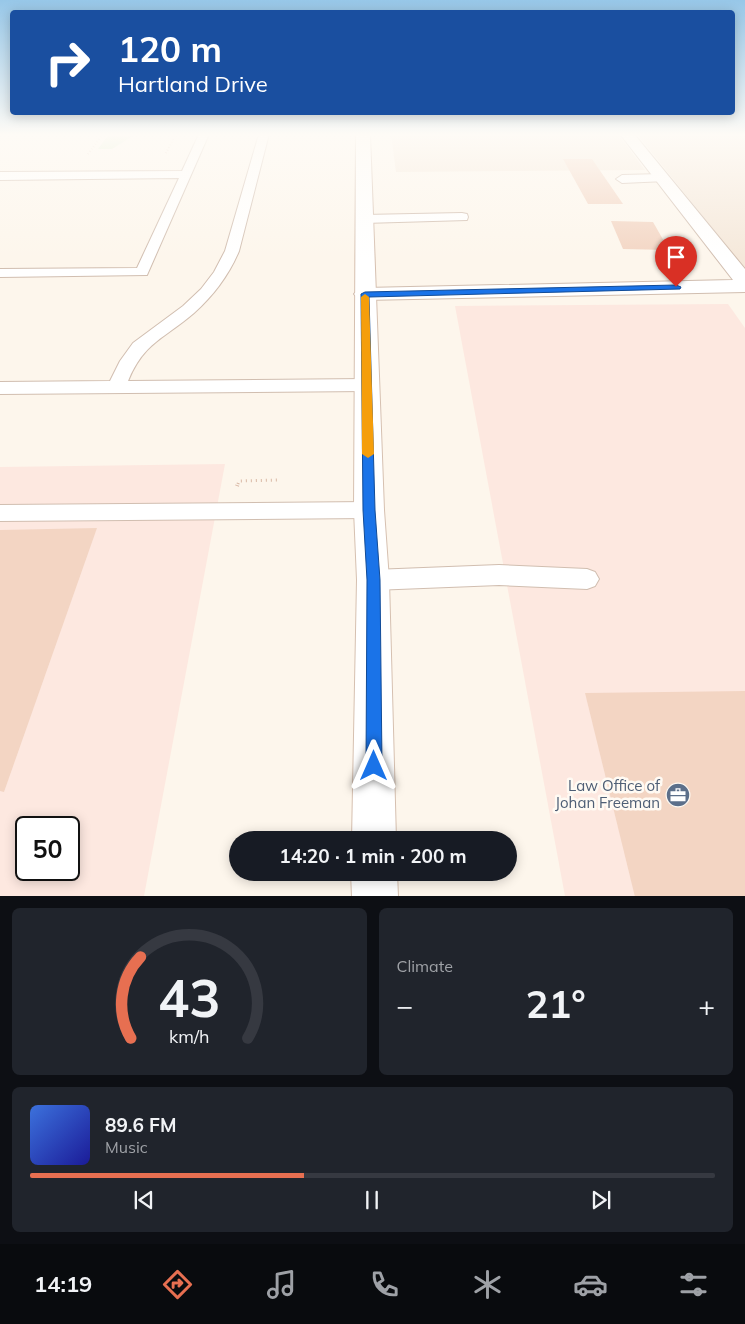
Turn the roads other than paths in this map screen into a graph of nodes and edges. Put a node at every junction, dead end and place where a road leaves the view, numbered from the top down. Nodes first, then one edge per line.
1 (0, 176) edge
2 (17, 176) edge
3 (185, 176) edge
4 (253, 176) edge
5 (363, 176) edge
6 (662, 178) joint
7 (622, 179) dead end
8 (462, 217) dead end
9 (364, 219) junction
10 (0, 273) edge
11 (745, 284) edge
12 (365, 294) junction
13 (367, 384) junction
14 (0, 388) edge
15 (116, 388) junction
16 (369, 510) junction
17 (0, 513) edge
18 (588, 578) dead end
19 (373, 580) junction
20 (374, 831) edge
21 (374, 881) edge
22 (375, 896) edge

1 - 2 lane
3 - 10 lane
4 - 15 lane
5 - 9 main road
6 - 7 lane
6 - 11 main road
8 - 9 lane
9 - 12 main road
11 - 12 main road
12 - 13 main road
13 - 15 lane
13 - 16 main road
14 - 15 lane
16 - 17 lane
16 - 19 main road
18 - 19 lane
19 - 20 main road
21 - 22 main road

